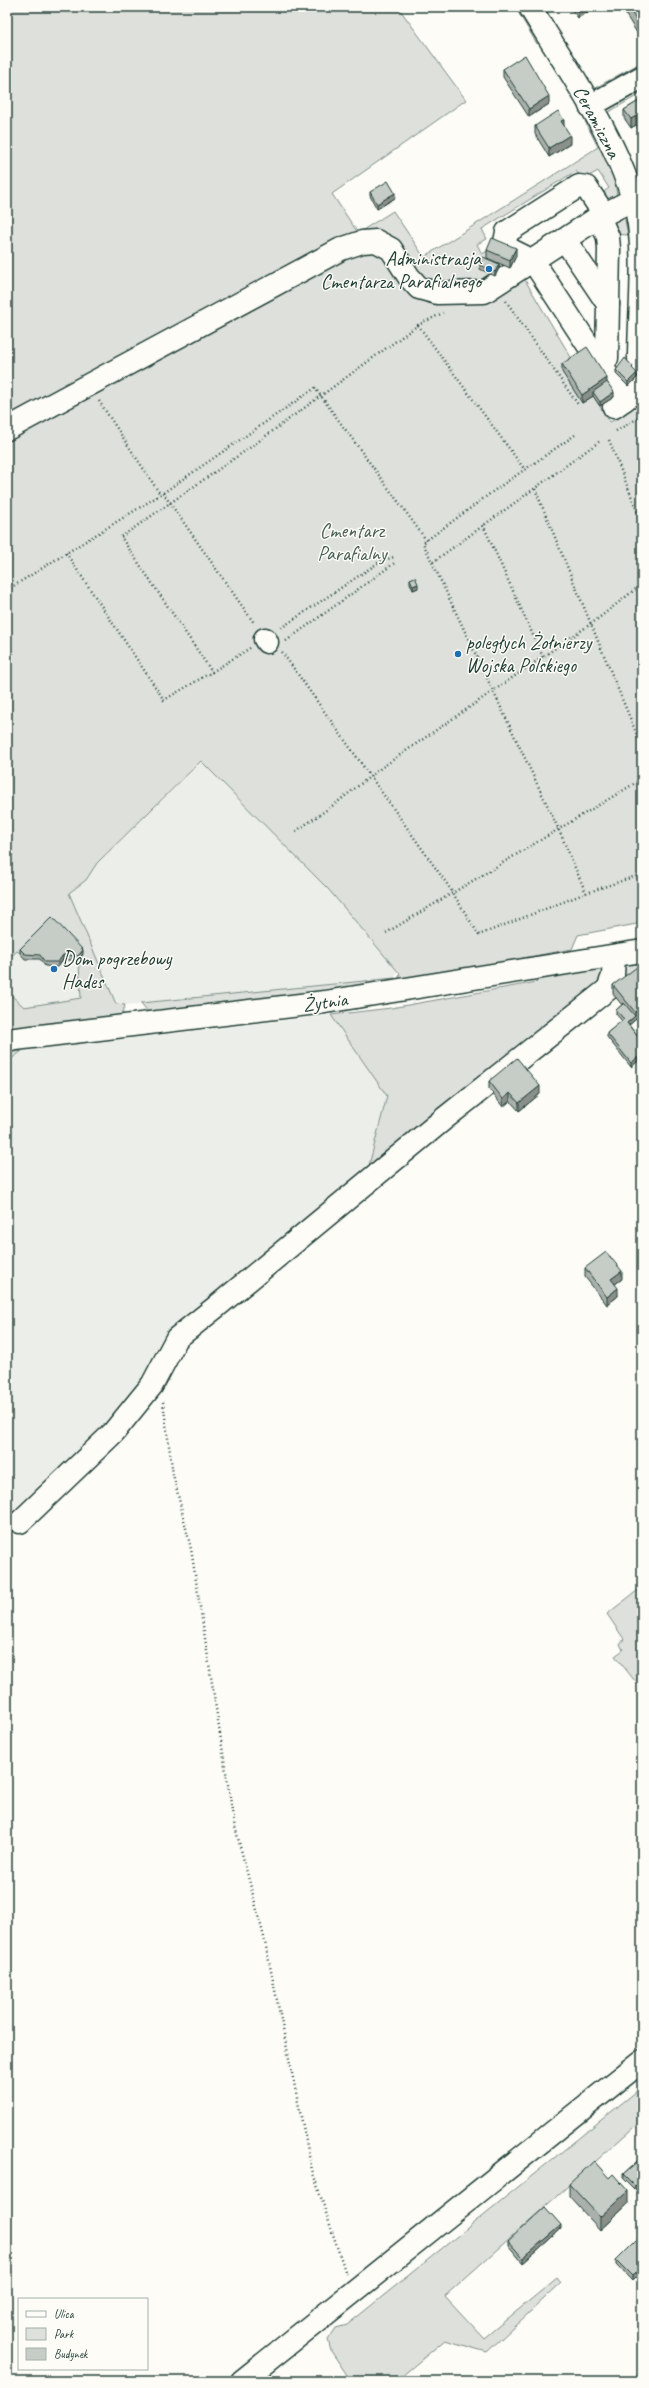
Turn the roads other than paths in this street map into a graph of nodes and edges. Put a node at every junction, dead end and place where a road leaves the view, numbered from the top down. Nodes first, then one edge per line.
1 (530, 7) edge
2 (642, 77) edge
3 (590, 106) junction
4 (632, 200) junction
5 (602, 216) junction
6 (565, 240) junction
7 (533, 261) junction
8 (608, 304) junction
9 (600, 364) junction
10 (642, 366) edge
11 (642, 387) edge
12 (7, 429) edge
13 (642, 951) edge
14 (614, 956) junction
15 (7, 1040) edge
16 (20, 1522) dead end
17 (642, 2060) edge
18 (242, 2381) edge

1 - 3 street, Ceramiczna
2 - 3 street
3 - 4 street, Ceramiczna
4 - 5 street
4 - 10 street, Ceramiczna
5 - 6 street
5 - 7 street
5 - 8 street
6 - 7 street
6 - 8 street
7 - 9 street
7 - 12 street
8 - 9 street
9 - 11 street
13 - 14 street, Żytnia
14 - 15 street, Żytnia
14 - 16 street
17 - 18 street

